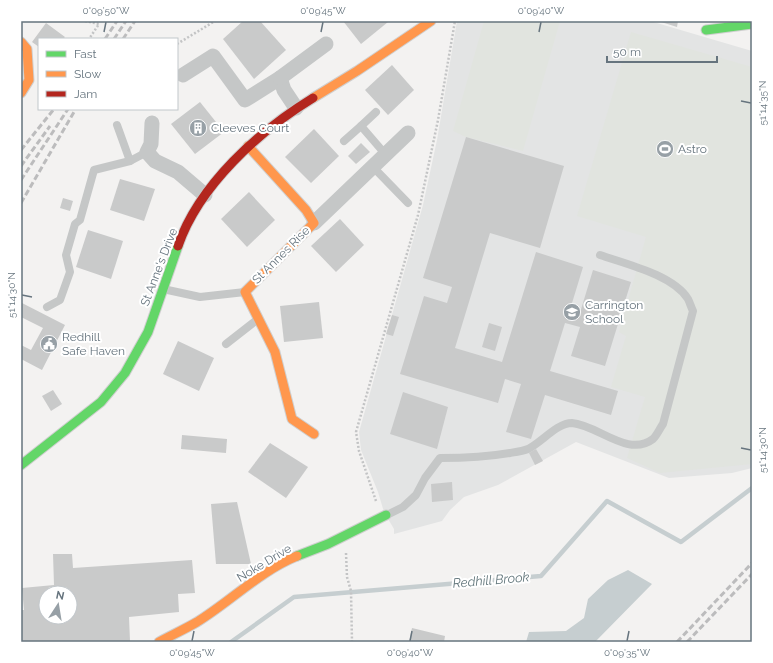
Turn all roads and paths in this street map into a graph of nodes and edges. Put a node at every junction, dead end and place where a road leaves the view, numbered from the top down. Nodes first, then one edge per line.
1 (85, 21) edge
2 (215, 21) edge
3 (431, 21) edge
4 (455, 21) edge
5 (752, 24) edge
6 (706, 30) dead end
7 (90, 38) edge
8 (21, 42) edge
9 (178, 43) edge
10 (326, 44) dead end
11 (183, 75) dead end
12 (280, 78) junction
13 (21, 93) edge
14 (296, 108) junction
15 (376, 112) dead end
16 (152, 122) dead end
17 (117, 124) dead end
18 (361, 126) junction
19 (408, 133) dead end
20 (344, 142) dead end
21 (248, 146) junction
22 (147, 152) junction
23 (386, 155) junction
24 (130, 161) junction
25 (373, 167) junction
26 (205, 195) junction
27 (408, 203) dead end
28 (314, 223) junction
29 (600, 255) dead end
30 (163, 289) junction
31 (245, 292) junction
32 (47, 306) dead end
33 (258, 319) junction
34 (226, 344) dead end
35 (314, 434) dead end
36 (21, 465) edge
37 (378, 506) dead end
38 (386, 515) joint
39 (346, 559) dead end
40 (159, 642) edge
41 (352, 642) edge

1 - 7 path
2 - 9 path
3 - 14 street, St Anne's Drive
4 - 37 path
5 - 6 street
8 - 13 street
10 - 12 street
11 - 12 street
12 - 14 street
14 - 21 street, St Anne's Drive
15 - 18 lane
16 - 22 street
17 - 24 lane
18 - 20 lane
18 - 23 lane
19 - 23 street, St Annes Rise
21 - 26 street, St Anne's Drive
21 - 28 street, St Annes Rise
22 - 24 lane
22 - 26 street
23 - 25 street, St Annes Rise
24 - 32 lane
25 - 27 lane
25 - 28 street, St Annes Rise
26 - 30 street, St Anne's Drive
28 - 31 street, St Annes Rise
29 - 38 lane
30 - 31 lane
30 - 36 street, St Anne's Drive
31 - 33 street, St Annes Rise
33 - 34 lane
33 - 35 street, St Annes Rise
38 - 40 street, Noke Drive
39 - 41 path

